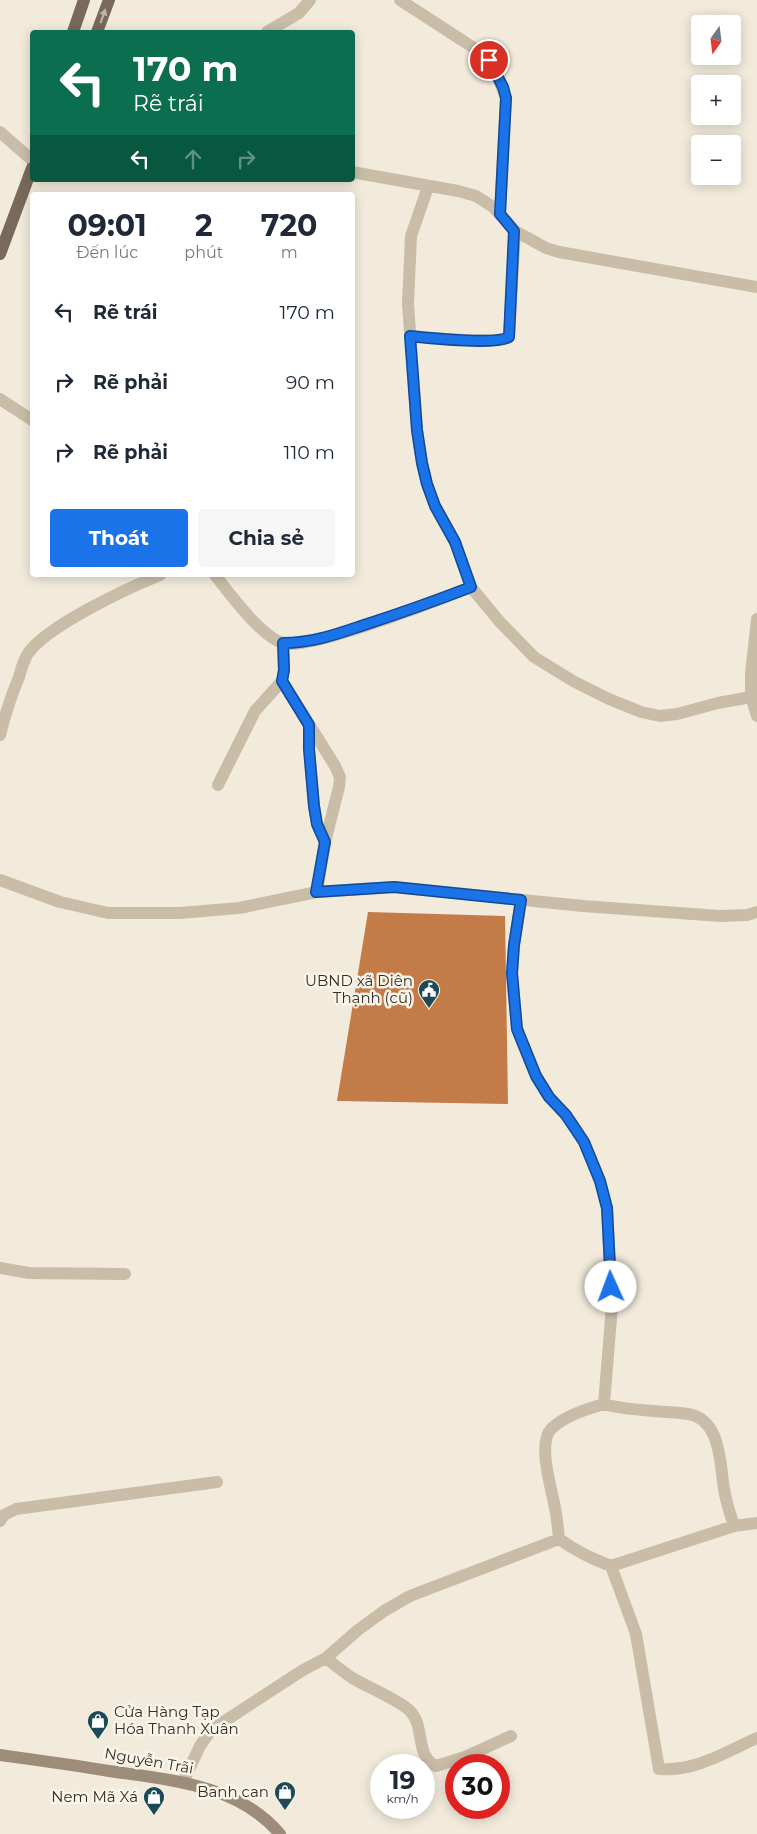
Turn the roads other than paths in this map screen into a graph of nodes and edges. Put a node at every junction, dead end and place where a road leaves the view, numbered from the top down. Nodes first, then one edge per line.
1 (84, 0) edge
2 (109, 0) edge
3 (310, 0) edge
4 (400, 0) edge
5 (74, 30) edge
6 (98, 30) edge
7 (270, 30) edge
8 (0, 132) edge
9 (30, 158) edge
10 (30, 173) edge
11 (355, 173) edge
12 (428, 187) junction
13 (500, 214) junction
14 (514, 231) junction
15 (0, 254) edge
16 (757, 287) edge
17 (410, 336) junction
18 (0, 399) edge
19 (30, 419) edge
20 (155, 577) edge
21 (217, 577) edge
22 (471, 587) junction
23 (757, 619) edge
24 (283, 643) junction
25 (282, 681) junction
26 (752, 697) junction
27 (757, 716) edge
28 (309, 725) junction
29 (0, 735) edge
30 (218, 785) dead end
31 (325, 842) junction
32 (0, 880) edge
33 (316, 892) junction
34 (521, 900) junction
35 (757, 912) edge
36 (0, 1268) edge
37 (125, 1274) dead end
38 (604, 1404) junction
39 (216, 1482) dead end
40 (1, 1515) edge
41 (757, 1523) edge
42 (734, 1526) junction
43 (559, 1539) junction
44 (612, 1566) junction
45 (326, 1658) junction
46 (511, 1736) dead end
47 (757, 1738) edge
48 (0, 1754) edge
49 (184, 1782) junction
50 (280, 1834) edge

1 - 5 main road
6 -> 2 main road
3 - 7 street
4 - 13 street
8 - 9 street
10 - 15 main road
11 - 12 street
12 - 13 street
12 - 17 street
13 - 14 street
14 - 16 street
14 - 17 street
17 - 22 street
18 - 19 street
20 - 29 street
21 - 24 street
22 - 24 street
22 - 26 street
23 - 26 street
24 - 25 street
25 - 28 street
25 - 30 street
26 - 27 street
28 - 31 street
28 - 31 street
31 - 33 street
32 - 33 street
33 - 34 street
34 - 35 street
34 - 38 street
36 - 37 street
38 - 42 street
38 - 43 street
39 - 40 street
41 - 42 street
42 - 44 street
43 - 44 street
43 - 45 street
44 - 47 street
45 - 46 street
45 - 49 street
48 - 49 main road, Nguyễn Trãi
49 - 50 main road, Nguyễn Trãi

